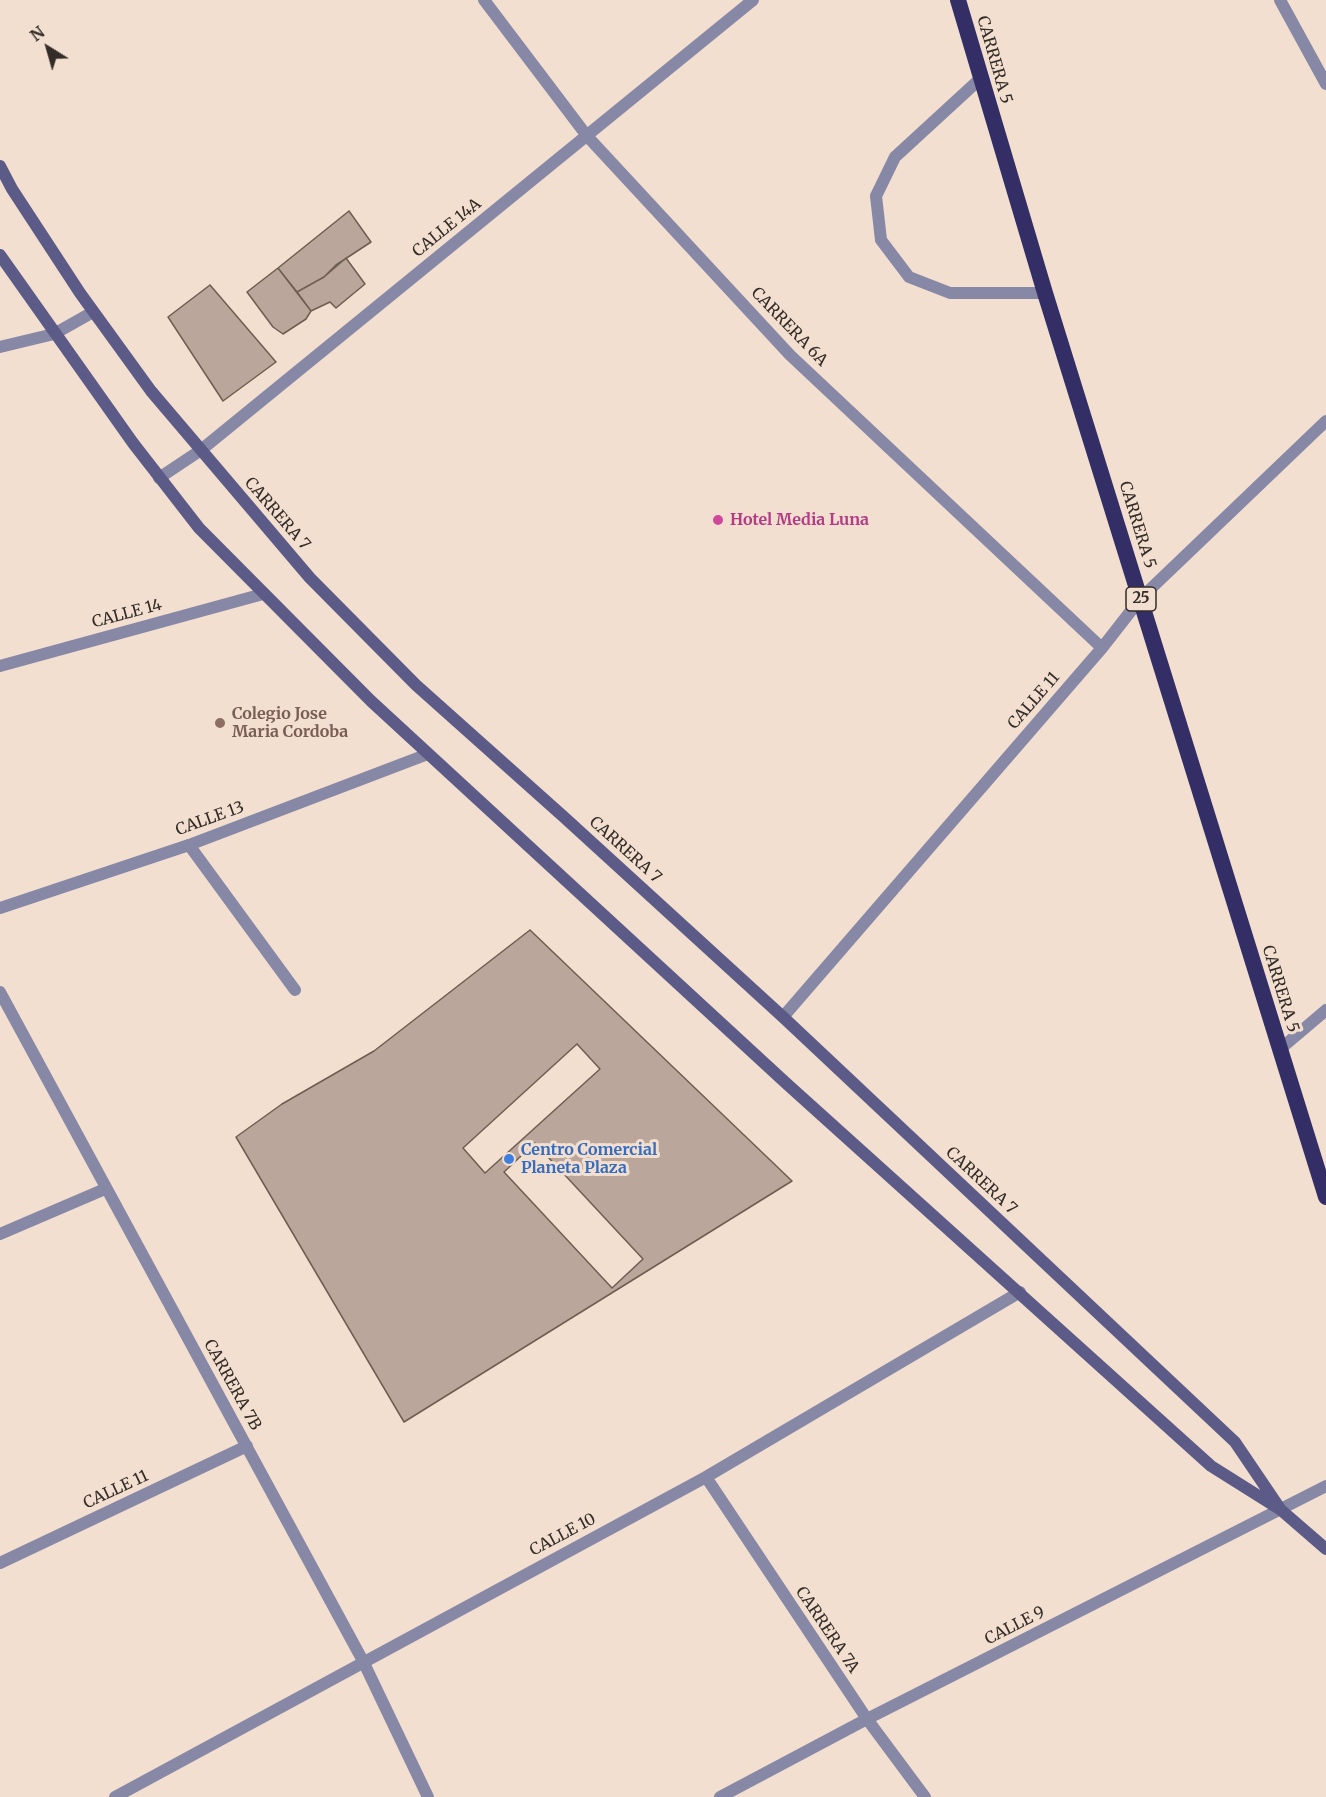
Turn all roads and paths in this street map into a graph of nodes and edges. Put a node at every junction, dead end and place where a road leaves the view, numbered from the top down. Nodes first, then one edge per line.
1 (484, 0) edge
2 (753, 0) edge
3 (958, 0) edge
4 (1280, 0) edge
5 (981, 78) junction
6 (1326, 84) edge
7 (587, 136) junction
8 (0, 166) edge
9 (0, 255) edge
10 (1045, 292) junction
11 (93, 312) junction
12 (54, 334) junction
13 (0, 347) edge
14 (1326, 421) edge
15 (201, 450) junction
16 (159, 478) junction
17 (263, 594) junction
18 (1141, 598) junction
19 (1102, 648) junction
20 (0, 666) edge
21 (428, 754) junction
22 (189, 845) junction
23 (0, 908) edge
24 (295, 990) dead end
25 (0, 992) edge
26 (1326, 1010) edge
27 (783, 1017) junction
28 (1279, 1050) junction
29 (105, 1189) junction
30 (1325, 1194) edge
31 (0, 1234) edge
32 (1020, 1293) junction
33 (247, 1446) junction
34 (706, 1477) junction
35 (1326, 1486) edge
36 (1281, 1510) junction
37 (1326, 1549) edge
38 (0, 1563) edge
39 (363, 1661) junction
40 (867, 1719) junction
41 (115, 1797) edge
42 (428, 1797) edge
43 (720, 1797) edge
44 (925, 1797) edge

1 - 7 street, CARRERA 6A
2 - 7 street, CALLE 14A
3 - 5 highway, CARRERA 5 / 25
4 - 6 street
5 - 10 highway, CARRERA 5 / 25
5 - 10 street
7 - 15 street, CALLE 14A
7 - 19 street, CARRERA 6A
8 - 11 main road, CARRERA 7
9 - 12 main road, CARRERA 7
10 - 18 highway, CARRERA 5 / 25
11 - 12 street
11 - 15 main road, CARRERA 7
12 - 13 street
12 - 16 main road, CARRERA 7
14 - 18 street, CALLE 11
15 - 16 street, CALLE 14A
15 - 27 main road, CARRERA 7
16 - 17 main road, CARRERA 7
17 - 20 street, CALLE 14
17 - 21 main road, CARRERA 7
18 - 19 street, CALLE 11
18 - 28 highway, CARRERA 5 / 25
19 - 27 street, CALLE 11
21 - 22 street, CALLE 13
21 - 32 main road, CARRERA 7
22 - 23 street, CALLE 13
22 - 24 street
25 - 29 street, CARRERA 7B
26 - 28 street
27 - 36 main road, CARRERA 7
28 - 30 highway, CARRERA 5 / 25
29 - 31 street
29 - 33 street, CARRERA 7B
32 - 34 street, CALLE 10
32 - 36 main road, CARRERA 7
33 - 38 street, CALLE 11
33 - 39 street, CARRERA 7B
34 - 39 street, CALLE 10
34 - 40 street, CARRERA 7A
35 - 36 street, CALLE 9
36 - 37 main road, CARRERA 7
36 - 40 street, CALLE 9
39 - 41 street, CALLE 10
39 - 42 street, CARRERA 7B
40 - 43 street, CALLE 9
40 - 44 street, CARRERA 7A

